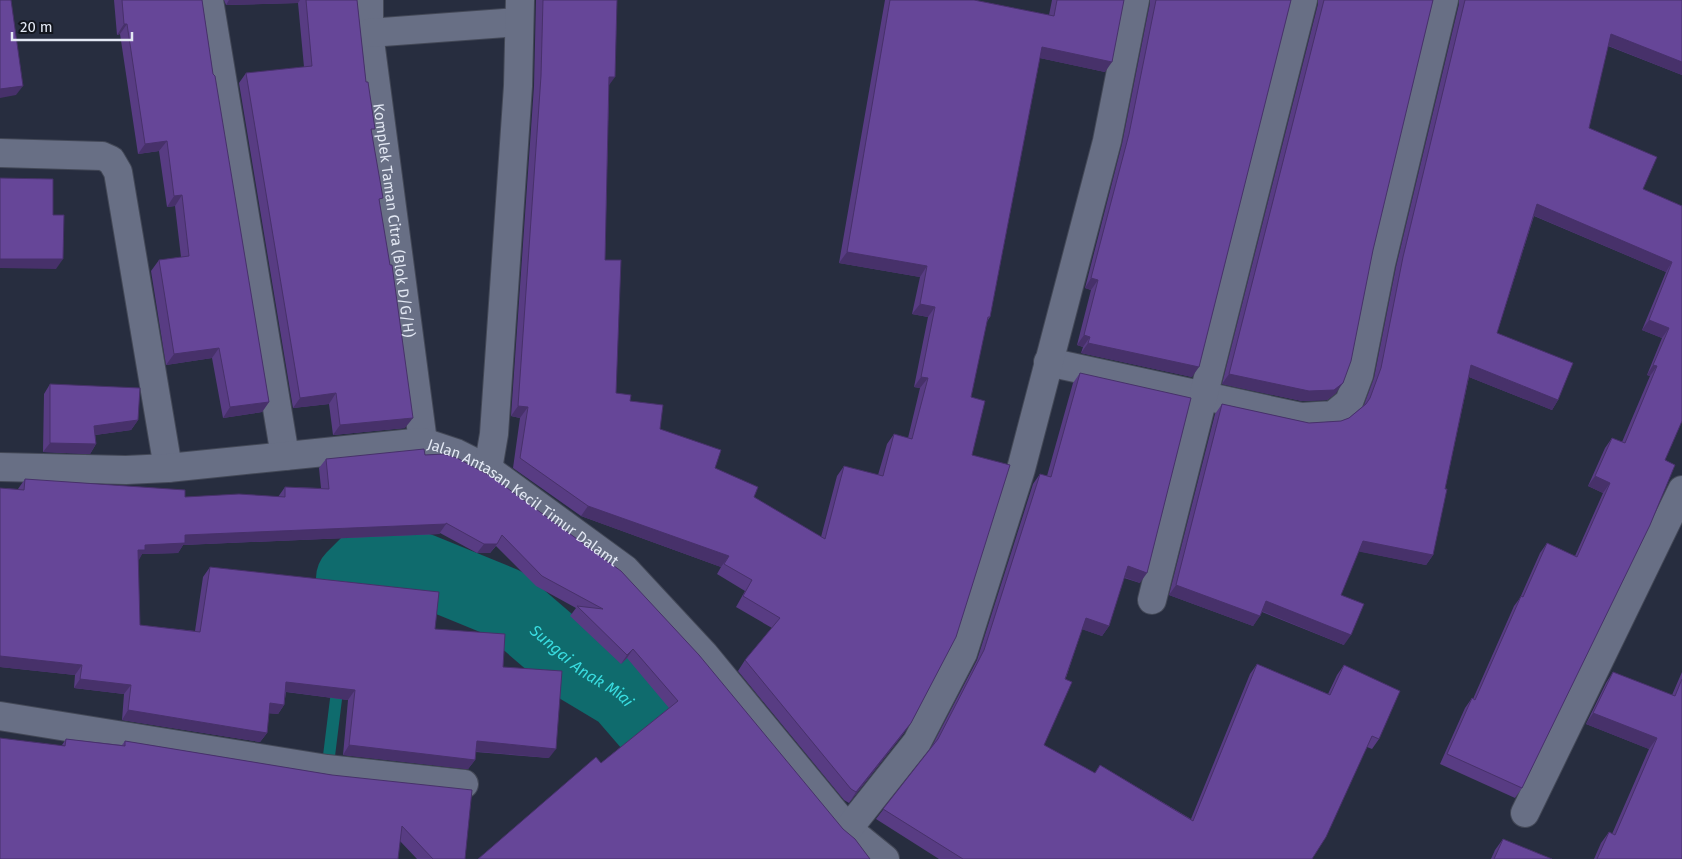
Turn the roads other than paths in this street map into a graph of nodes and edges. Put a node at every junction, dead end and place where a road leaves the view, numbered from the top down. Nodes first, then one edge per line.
1 (209, 0) edge
2 (369, 0) edge
3 (1135, 0) edge
4 (1303, 0) edge
5 (1444, 0) edge
6 (519, 11) edge
7 (369, 33) junction
8 (0, 153) edge
9 (1048, 362) junction
10 (1204, 397) junction
11 (494, 434) junction
12 (423, 442) junction
13 (456, 454) junction
14 (285, 456) junction
15 (0, 467) edge
16 (168, 468) junction
17 (488, 469) junction
18 (1682, 490) edge
19 (1152, 600) dead end
20 (0, 716) edge
21 (464, 784) dead end
22 (1525, 813) dead end
23 (848, 829) junction
24 (885, 859) edge

1 - 14 street
2 - 7 street, Komplek Taman Citra (Blok D/G/H)
3 - 9 street
4 - 10 street
5 - 10 street
6 - 7 street
6 - 11 street
7 - 12 street, Komplek Taman Citra (Blok D/G/H)
8 - 16 street
9 - 10 street
9 - 23 street
10 - 19 street
11 - 13 street
11 - 17 street
12 - 13 street, Jalan Antasan Kecil Timur Dalamt
12 - 14 street, Jalan Antasan Kecil Timur Dalamt
13 - 17 street, Jalan Antasan Kecil Timur Dalamt
14 - 16 street, Jalan Antasan Kecil Timur Dalamt
15 - 16 street, Jalan Antasan Kecil Timur Dalamt
17 - 23 street, Jalan Antasan Kecil Timur Dalamt
18 - 22 street
20 - 21 street
23 - 24 street, Jalan Antasan Kecil Timur Dalamt

